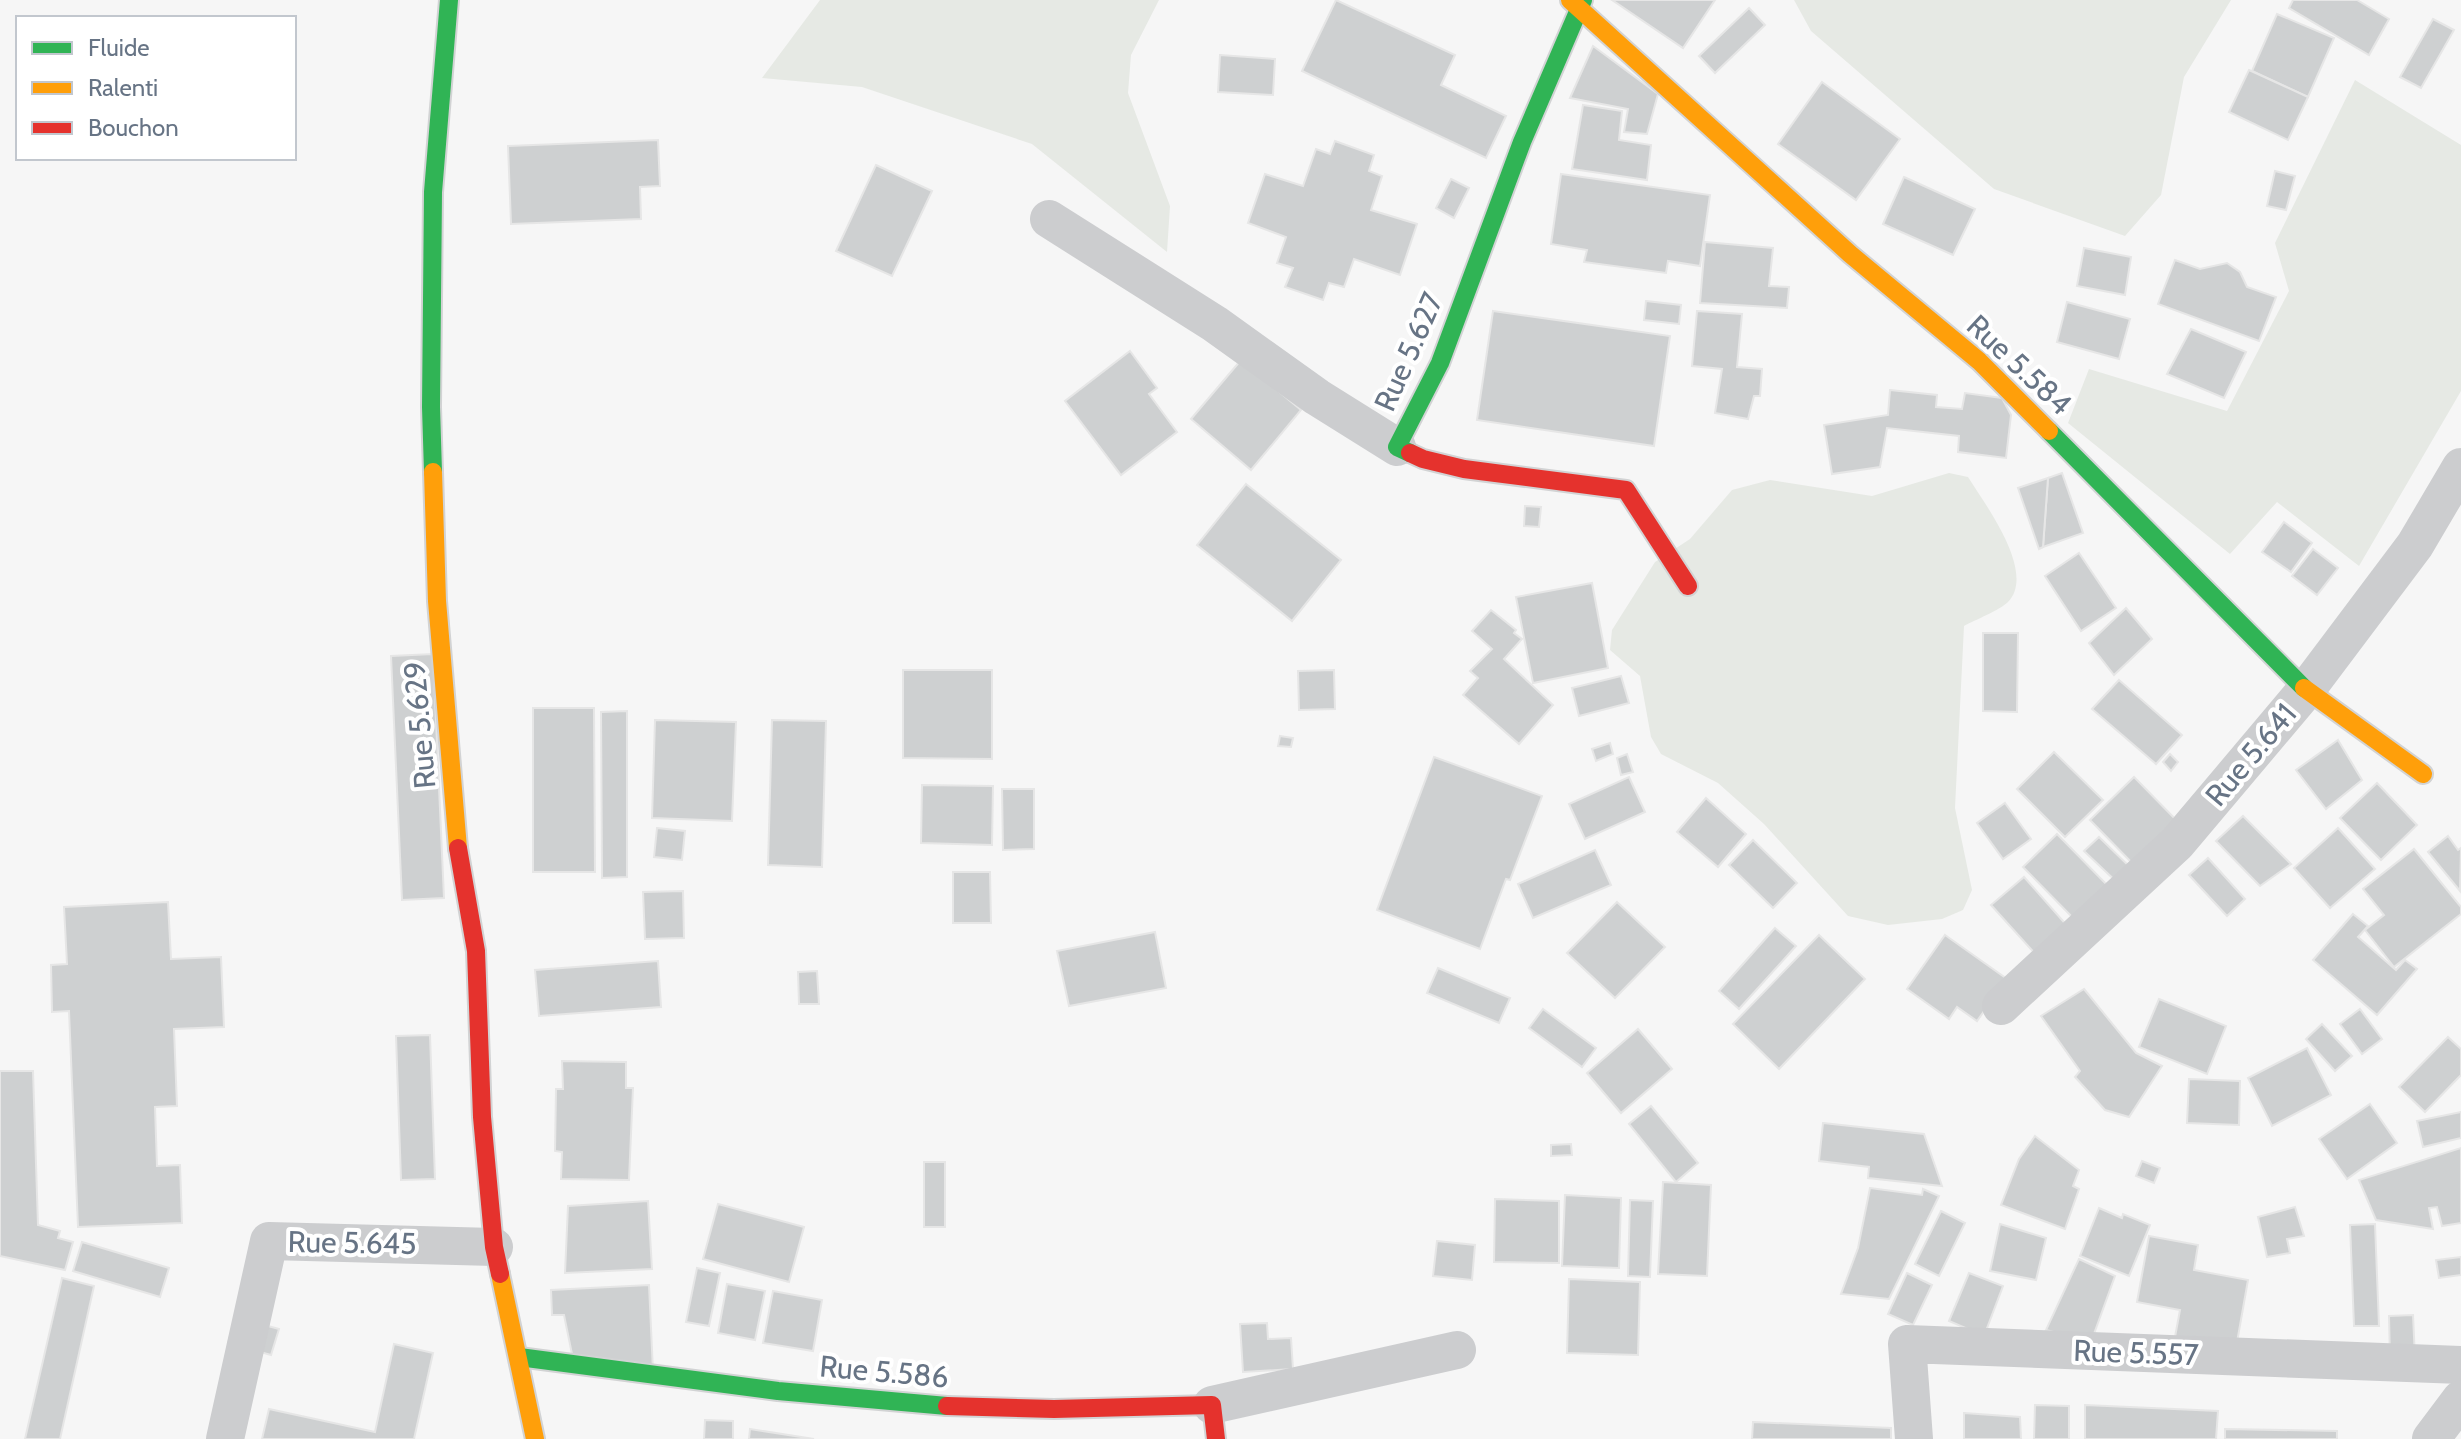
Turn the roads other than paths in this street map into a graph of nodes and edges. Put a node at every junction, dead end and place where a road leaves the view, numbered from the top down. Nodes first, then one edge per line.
1 (449, 0) edge
2 (1577, 2) edge
3 (1049, 219) dead end
4 (1397, 447) junction
5 (2461, 467) edge
6 (1688, 586) dead end
7 (2306, 690) junction
8 (2423, 774) dead end
9 (2001, 1006) dead end
10 (494, 1247) junction
11 (1457, 1350) dead end
12 (519, 1357) junction
13 (2461, 1365) edge
14 (2461, 1399) edge
15 (1214, 1422) edge
16 (225, 1439) edge
17 (535, 1439) edge
18 (1914, 1439) edge
19 (2431, 1439) edge

1 - 10 street, Rue 5.629
2 - 4 street, Rue 5.627
2 - 7 street, Rue 5.584
3 - 4 street
4 - 6 street, Rue 5.627
5 - 7 street, Rue 5.641
7 - 8 street, Rue 5.584
7 - 9 street, Rue 5.641
10 - 12 street, Rue 5.629
10 - 16 street, Rue 5.645
11 - 15 street
12 - 15 street, Rue 5.586
12 - 17 street, Rue 5.629
13 - 18 street, Rue 5.557
14 - 19 street

